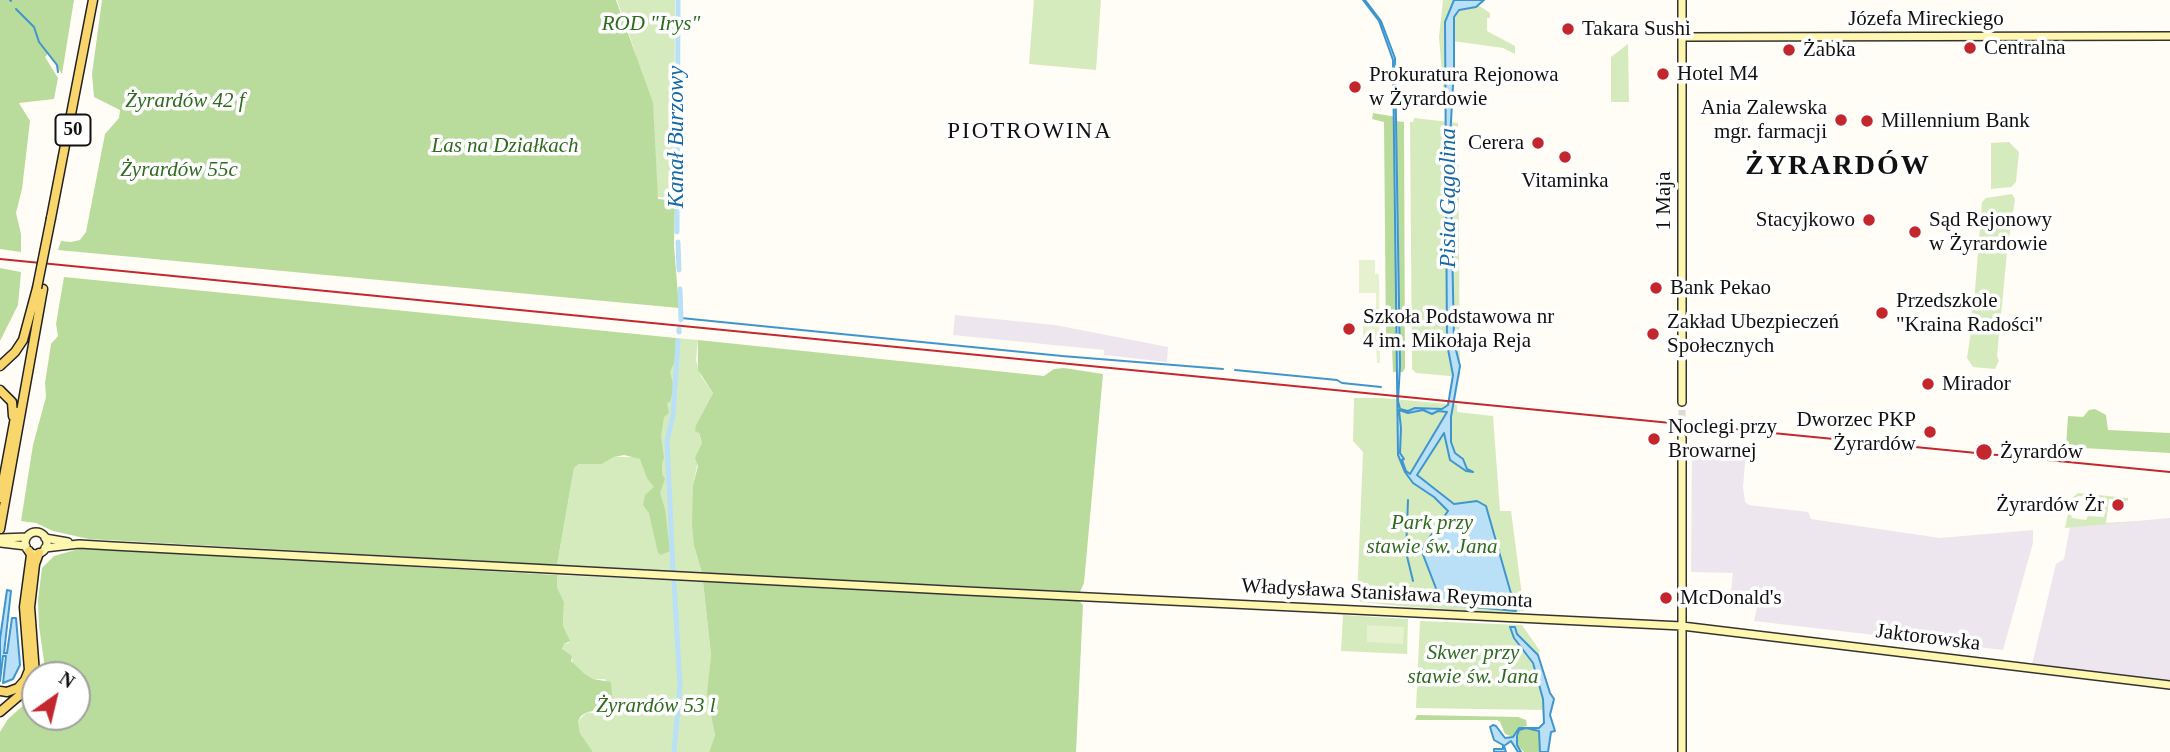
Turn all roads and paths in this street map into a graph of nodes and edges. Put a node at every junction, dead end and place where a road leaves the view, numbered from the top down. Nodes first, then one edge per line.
1 (93, 0) edge
2 (1682, 0) edge
3 (2170, 36) edge
4 (1682, 37) junction
5 (40, 288) junction
6 (0, 366) edge
7 (0, 390) edge
8 (1682, 402) tunnel mouth
9 (11, 438) junction
10 (1682, 438) tunnel mouth
11 (0, 498) edge
12 (1, 527) edge
13 (27, 537) junction
14 (45, 538) junction
15 (0, 540) edge
16 (79, 544) junction
17 (27, 549) junction
18 (42, 550) junction
19 (1682, 626) junction
20 (2170, 685) edge
21 (0, 691) edge
22 (0, 712) edge
23 (1682, 752) edge

1 - 5 main road, 50, bridge
2 - 4 main road, 1 Maja
3 - 4 main road, Józefa Mireckiego
4 - 8 main road, 1 Maja
5 - 6 main road
5 - 9 main road, 50
5 - 12 main road, 50
7 - 9 main road
9 - 11 main road, 50
10 - 19 main road
13 - 14 main road
13 - 15 main road
13 - 17 main road
14 - 16 main road
14 - 18 main road
15 - 17 main road
16 - 18 main road
16 - 19 main road, Władysława Stanisława Reymonta
17 - 18 main road
17 - 21 main road
18 - 22 main road
19 - 20 main road, Jaktorowska
19 - 23 main road

